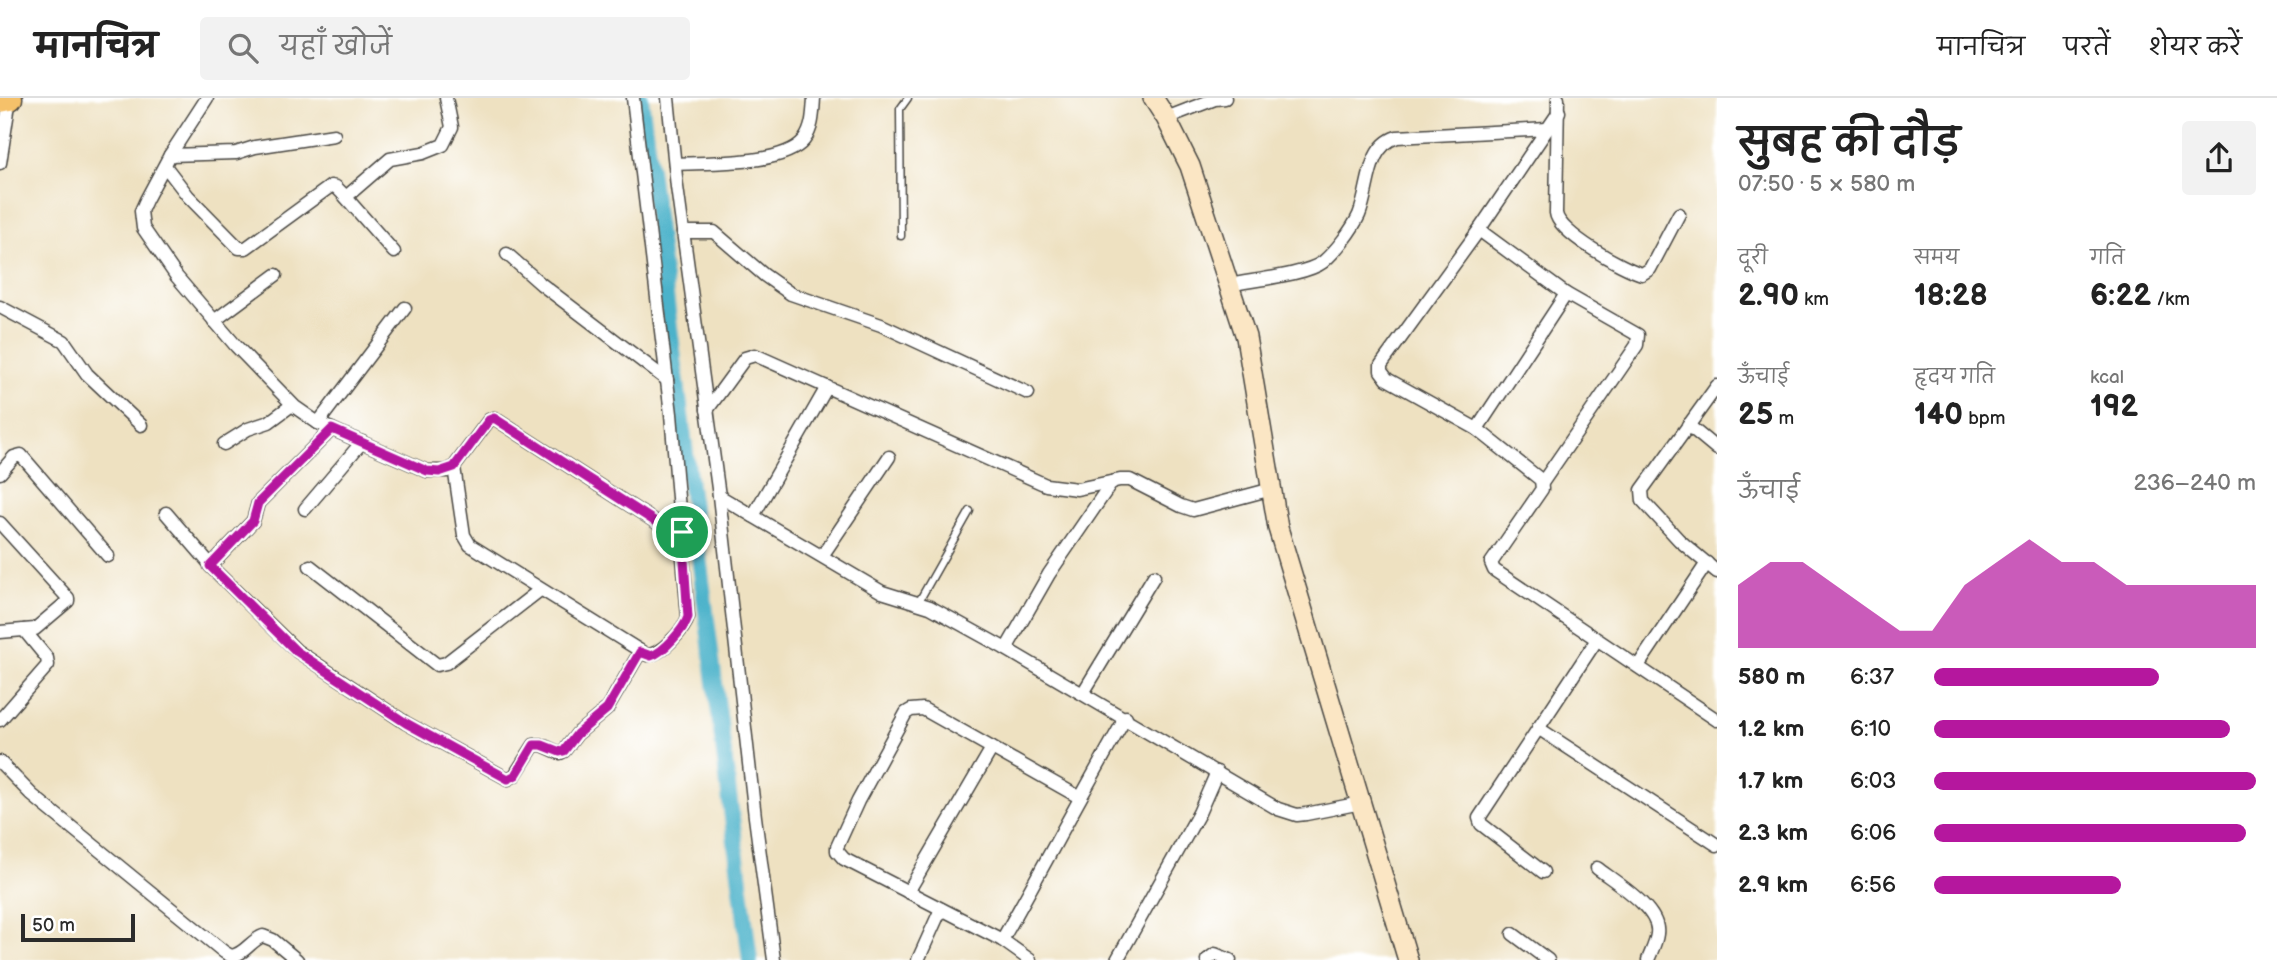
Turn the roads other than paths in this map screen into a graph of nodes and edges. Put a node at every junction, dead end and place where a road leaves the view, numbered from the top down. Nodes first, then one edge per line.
1 (10, 98) edge
2 (206, 98) edge
3 (446, 98) edge
4 (633, 98) edge
5 (668, 98) edge
6 (814, 98) edge
7 (908, 98) edge
8 (1153, 98) edge
9 (1215, 98) edge
10 (1225, 98) edge
11 (1558, 98) edge
12 (0, 100) edge
13 (1559, 112) junction
14 (1166, 118) junction
15 (1546, 129) junction
16 (334, 135) dead end
17 (168, 161) junction
18 (0, 163) edge
19 (675, 164) junction
20 (346, 197) junction
21 (1679, 214) dead end
22 (1479, 230) junction
23 (683, 232) junction
24 (901, 236) dead end
25 (394, 252) dead end
26 (507, 254) dead end
27 (276, 275) dead end
28 (1229, 285) junction
29 (1566, 294) junction
30 (0, 307) edge
31 (405, 308) dead end
32 (214, 321) junction
33 (667, 380) junction
34 (1717, 386) edge
35 (827, 387) junction
36 (1028, 393) dead end
37 (292, 405) junction
38 (707, 410) junction
39 (318, 423) junction
40 (141, 425) dead end
41 (1688, 425) junction
42 (332, 429) junction
43 (1477, 429) junction
44 (362, 442) junction
45 (224, 444) dead end
46 (1717, 449) edge
47 (889, 457) dead end
48 (454, 467) junction
49 (0, 473) edge
50 (1112, 482) junction
51 (1542, 483) junction
52 (1272, 489) junction
53 (719, 496) junction
54 (305, 509) dead end
55 (970, 511) dead end
56 (166, 513) dead end
57 (753, 516) junction
58 (1, 528) edge
59 (682, 532) junction
60 (107, 556) dead end
61 (822, 556) junction
62 (1706, 563) junction
63 (210, 565) junction
64 (310, 566) dead end
65 (1717, 572) edge
66 (1154, 576) dead end
67 (540, 590) junction
68 (918, 603) junction
69 (24, 631) junction
70 (0, 632) edge
71 (1596, 641) junction
72 (1006, 649) junction
73 (640, 652) junction
74 (1638, 666) junction
75 (1083, 693) junction
76 (1126, 718) junction
77 (0, 720) edge
78 (1717, 720) edge
79 (1538, 727) junction
80 (992, 748) junction
81 (0, 762) edge
82 (1217, 772) junction
83 (1079, 797) junction
84 (1361, 803) junction
85 (1717, 845) edge
86 (1597, 868) dead end
87 (1543, 872) dead end
88 (908, 892) junction
89 (941, 909) junction
90 (1513, 934) dead end
91 (1002, 940) junction
92 (1403, 956) edge
93 (297, 960) edge
94 (775, 960) edge
95 (918, 960) edge
96 (1030, 960) edge
97 (1117, 960) edge
98 (1207, 960) edge
99 (1230, 960) edge
100 (1548, 960) edge
101 (1648, 960) edge

1 - 12 highway
1 - 18 street
2 - 17 street
3 - 20 street
4 - 33 street
5 - 19 street
6 - 19 street
7 - 24 lane
8 - 14 street
9 - 10 street
9 - 14 street
11 - 13 street
13 - 15 street
13 - 21 street
14 - 28 street
15 - 22 street
15 - 28 street
16 - 17 street
17 - 20 street
17 - 32 street
19 - 23 street
20 - 25 street
22 - 29 street
22 - 43 street
23 - 36 street
23 - 38 street
26 - 33 street
27 - 32 street
28 - 52 street
29 - 43 street
29 - 51 street
30 - 40 street
31 - 39 street
32 - 37 street
33 - 59 street
34 - 41 street
35 - 38 street
35 - 50 street
35 - 57 street
37 - 39 street
37 - 45 street
38 - 53 street
39 - 42 street
41 - 46 street
41 - 62 street
42 - 44 street
42 - 63 street
43 - 51 street
44 - 48 street
44 - 54 street
47 - 61 street
48 - 59 street
48 - 67 street
49 - 60 street
50 - 52 street
50 - 72 street
51 - 71 street
52 - 84 street
53 - 57 street
53 - 94 street
55 - 68 lane
56 - 63 street
57 - 61 street
58 - 69 street
59 - 73 street
61 - 68 street
62 - 65 street
62 - 74 street
63 - 73 street
64 - 67 street
66 - 75 street
67 - 73 street
68 - 72 street
69 - 70 street
69 - 77 street
71 - 74 street
71 - 79 street
72 - 75 street
74 - 78 street
75 - 76 street
76 - 82 street
76 - 83 street
79 - 85 street
79 - 87 street
80 - 83 street
80 - 88 street
80 - 88 street
81 - 93 street
82 - 84 street
82 - 97 street
83 - 91 street
84 - 92 street
86 - 101 street
88 - 89 street
89 - 91 street
89 - 95 street
90 - 100 street
91 - 96 street
98 - 99 street

